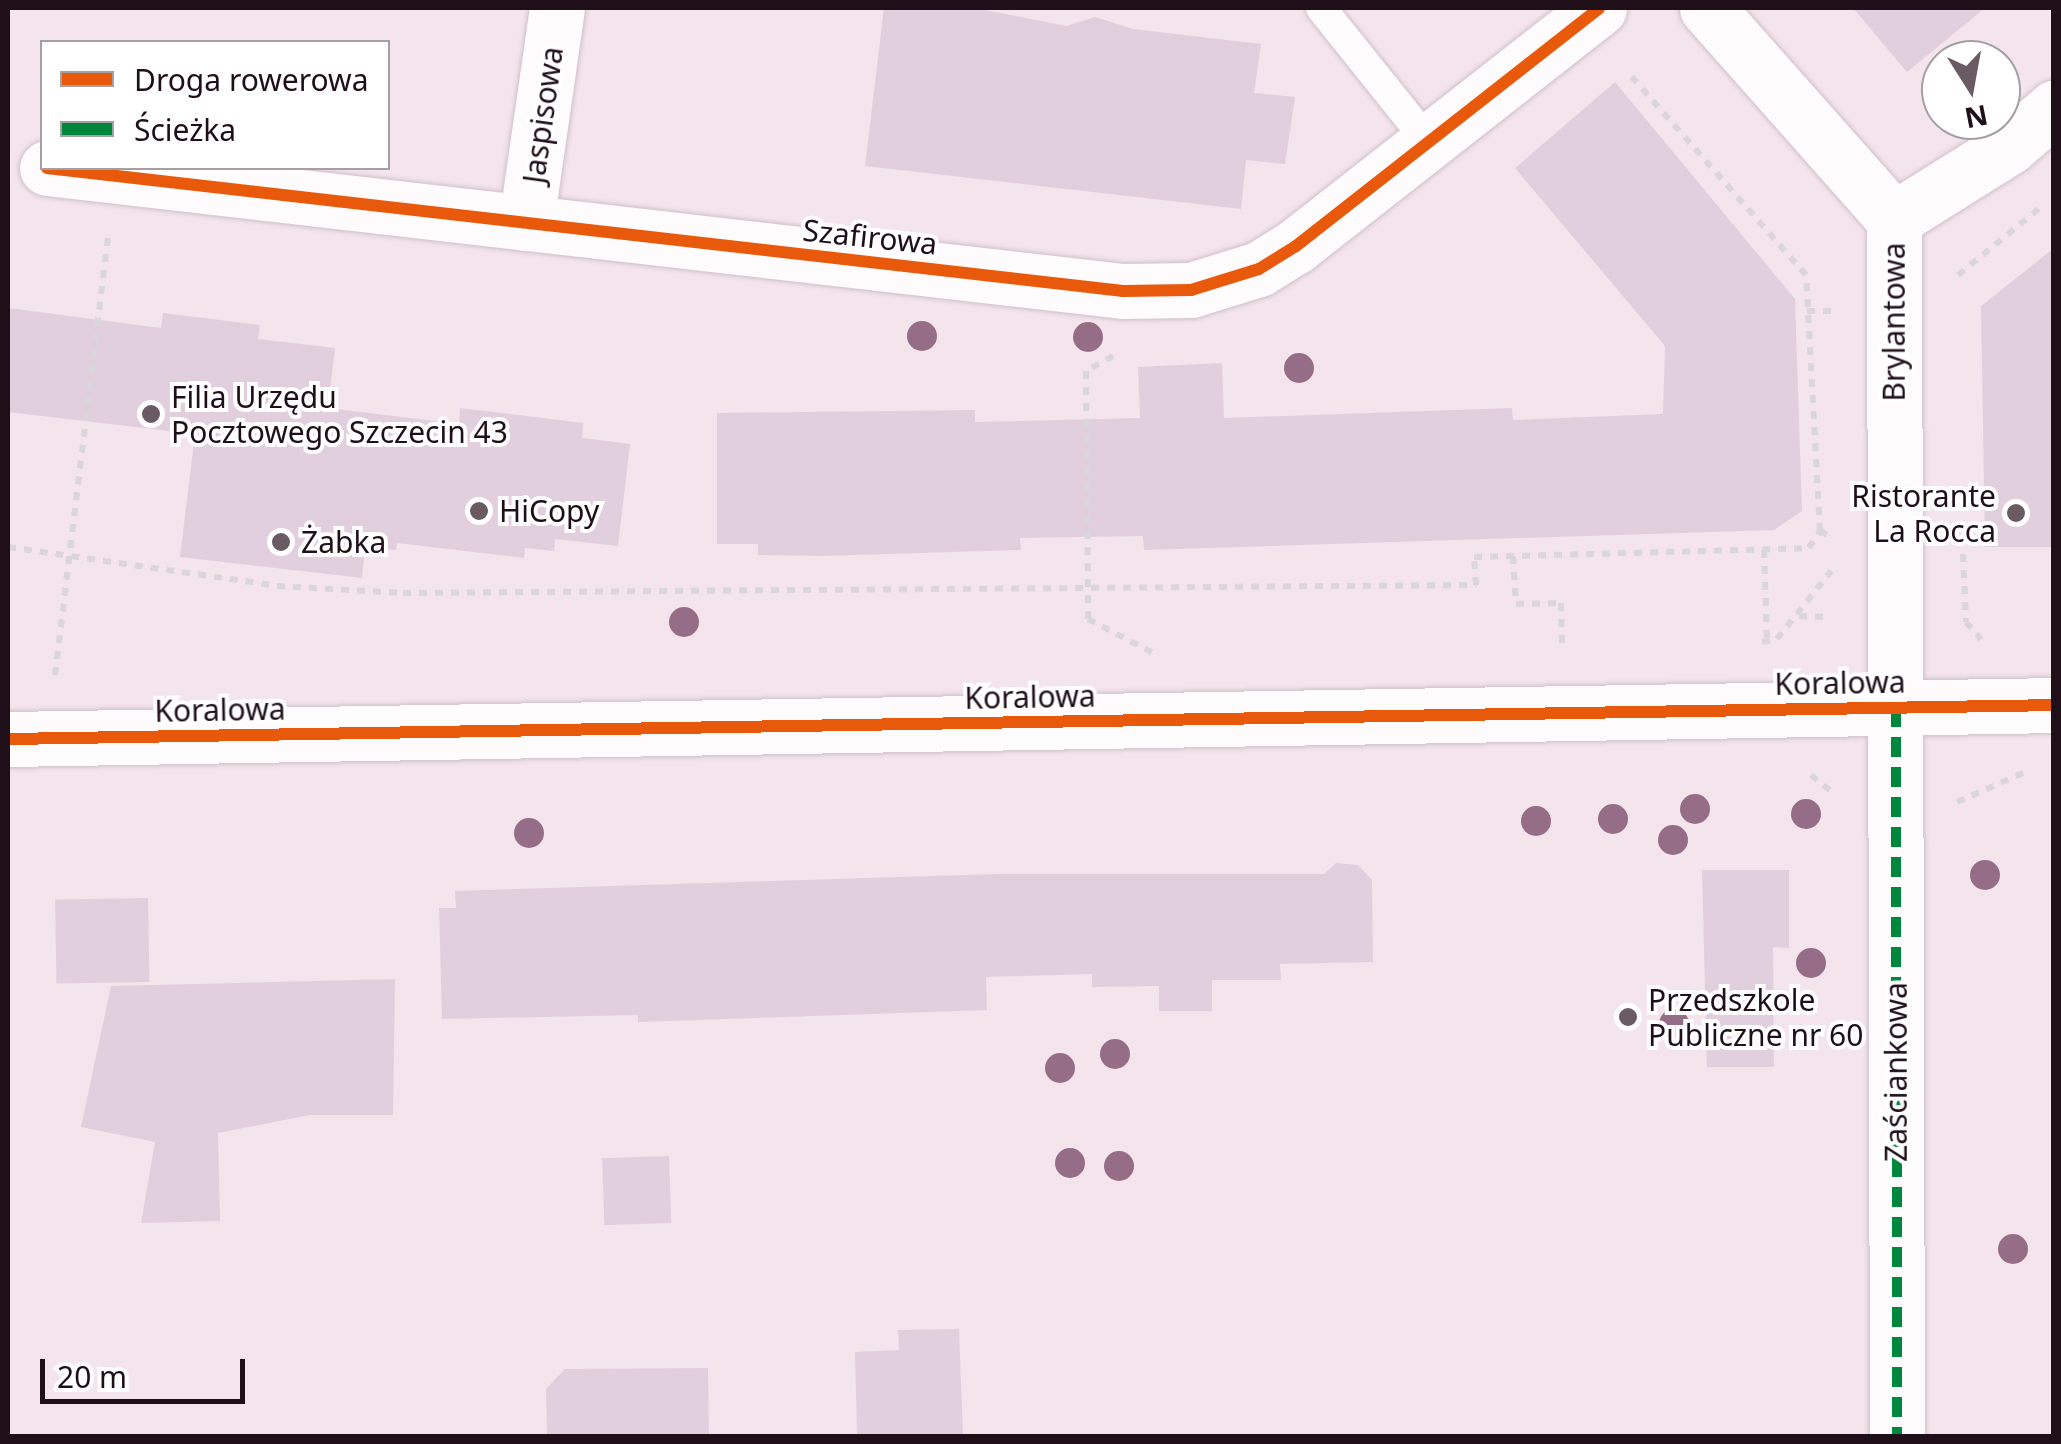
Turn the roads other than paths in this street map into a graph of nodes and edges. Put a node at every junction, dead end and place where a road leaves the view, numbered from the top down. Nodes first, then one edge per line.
1 (558, 8) edge
2 (1320, 8) edge
3 (1599, 8) edge
4 (1707, 8) edge
5 (2054, 108) edge
6 (1430, 144) junction
7 (8, 163) edge
8 (40, 166) edge
9 (71, 170) edge
10 (1894, 219) junction
11 (526, 223) junction
12 (2054, 705) edge
13 (1896, 707) junction
14 (8, 739) edge
15 (1897, 1436) edge

1 - 11 street, Jaspisowa
2 - 6 lane
3 - 6 street, Szafirowa
4 - 10 street, Brylantowa
5 - 10 street
6 - 11 street, Szafirowa
7 - 8 street, Szafirowa
9 - 11 street, Szafirowa
10 - 13 street, Brylantowa
12 - 13 street, Koralowa
13 - 14 street, Koralowa
13 - 15 street, Zaściankowa

